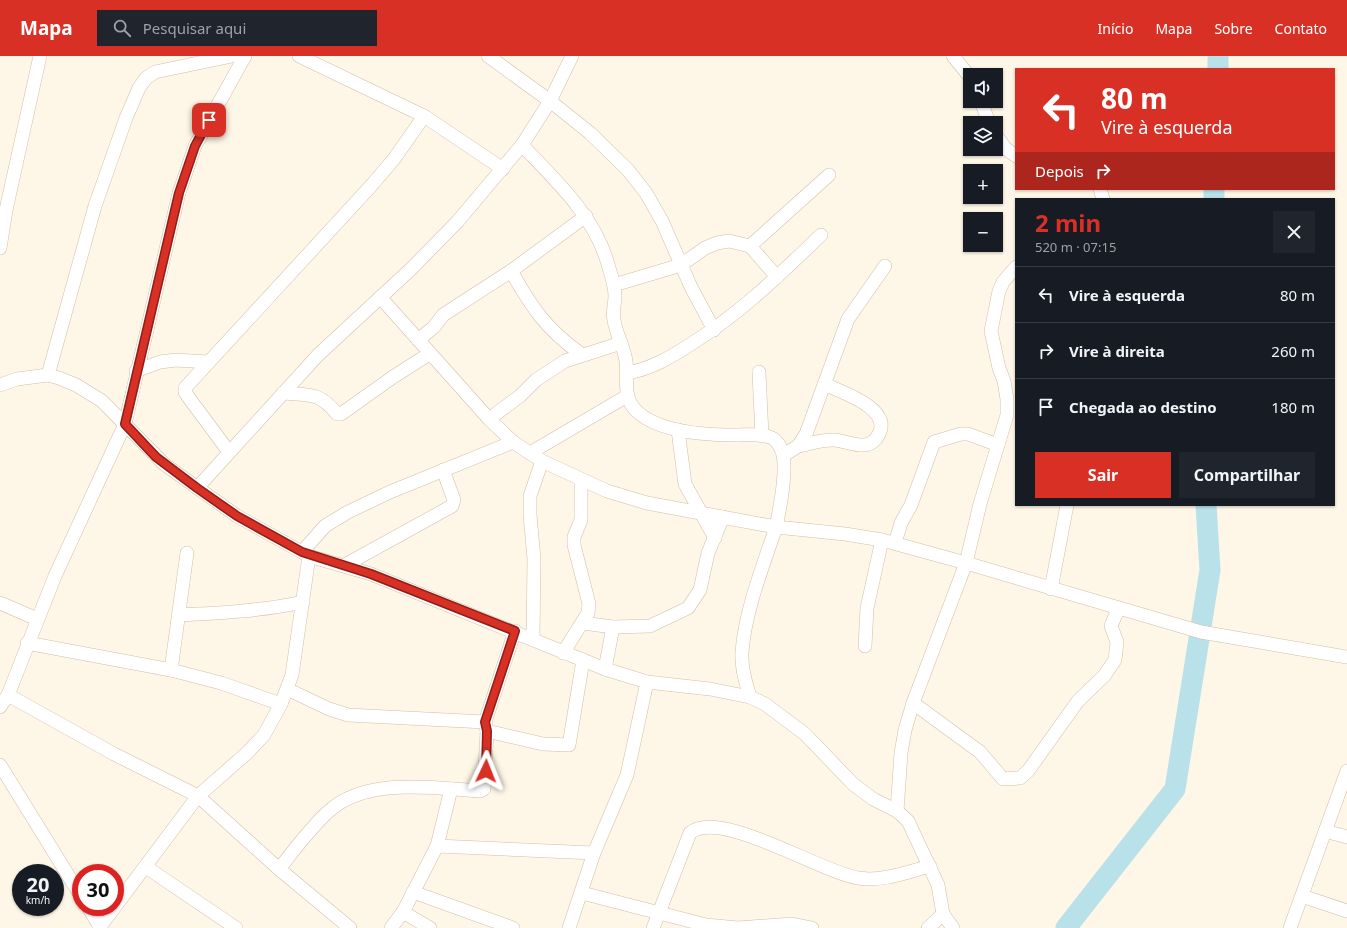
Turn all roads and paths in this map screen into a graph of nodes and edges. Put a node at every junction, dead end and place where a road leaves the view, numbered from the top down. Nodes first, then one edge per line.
1 (40, 56) edge
2 (232, 56) edge
3 (244, 56) edge
4 (299, 56) edge
5 (488, 56) edge
6 (572, 56) edge
7 (953, 56) edge
8 (963, 68) edge
9 (550, 101) junction
10 (424, 116) junction
11 (522, 145) junction
12 (1003, 145) edge
13 (1015, 155) edge
14 (503, 169) junction
15 (829, 175) dead end
16 (586, 216) junction
17 (821, 234) dead end
18 (750, 246) junction
19 (0, 248) edge
20 (681, 264) junction
21 (884, 266) dead end
22 (1015, 268) edge
23 (511, 271) junction
24 (777, 277) junction
25 (614, 285) junction
26 (380, 297) junction
27 (714, 330) junction
28 (418, 340) junction
29 (621, 343) junction
30 (429, 354) junction
31 (581, 354) junction
32 (208, 362) junction
33 (136, 371) junction
34 (759, 372) dead end
35 (628, 373) junction
36 (48, 375) junction
37 (824, 384) junction
38 (0, 385) edge
39 (283, 393) junction
40 (627, 396) junction
41 (489, 419) junction
42 (125, 424) junction
43 (678, 430) junction
44 (762, 436) junction
45 (513, 442) junction
46 (998, 445) junction
47 (798, 446) junction
48 (229, 452) junction
49 (530, 453) junction
50 (784, 455) junction
51 (542, 460) junction
52 (443, 470) junction
53 (581, 480) junction
54 (197, 488) junction
55 (1066, 506) edge
56 (701, 512) junction
57 (723, 517) junction
58 (776, 527) junction
59 (715, 538) junction
60 (882, 540) junction
61 (895, 543) junction
62 (187, 553) dead end
63 (306, 554) junction
64 (966, 563) junction
65 (345, 565) junction
66 (1051, 589) junction
67 (303, 602) junction
68 (0, 603) edge
69 (1118, 609) junction
70 (178, 615) junction
71 (37, 619) junction
72 (583, 623) junction
73 (613, 627) junction
74 (515, 631) junction
75 (533, 639) junction
76 (28, 643) junction
77 (865, 646) dead end
78 (563, 653) junction
79 (1347, 657) edge
80 (583, 660) junction
81 (605, 669) junction
82 (171, 670) junction
83 (647, 682) junction
84 (287, 689) junction
85 (8, 694) junction
86 (750, 698) junction
87 (913, 703) junction
88 (281, 704) junction
89 (0, 707) edge
90 (486, 727) junction
91 (0, 765) edge
92 (1347, 771) edge
93 (451, 789) junction
94 (198, 796) junction
95 (897, 811) junction
96 (1325, 832) junction
97 (1347, 837) edge
98 (437, 846) junction
99 (594, 853) junction
100 (930, 866) junction
101 (146, 867) junction
102 (279, 869) junction
103 (72, 881) edge
104 (413, 892) junction
105 (582, 893) junction
106 (1302, 896) junction
107 (1347, 911) edge
108 (403, 912) junction
109 (658, 913) junction
110 (943, 914) junction
111 (93, 916) edge
112 (100, 927) edge
113 (236, 928) edge
114 (350, 928) edge
115 (391, 928) edge
116 (430, 928) edge
117 (512, 928) edge
118 (569, 928) edge
119 (653, 928) edge
120 (812, 928) edge
121 (928, 928) edge
122 (953, 928) edge
123 (1290, 928) edge

1 - 19 street
2 - 36 street
3 - 33 street
4 - 10 street
5 - 9 street
6 - 9 street
7 - 8 street
9 - 11 street
9 - 20 street
10 - 14 street
10 - 32 street
11 - 14 street
11 - 16 street
12 - 13 street
14 - 26 street
15 - 18 street
16 - 23 street
16 - 25 street
17 - 24 street
18 - 20 street
18 - 24 street
20 - 25 street
20 - 27 street
21 - 37 street
22 - 46 street
23 - 28 street
23 - 31 street
24 - 27 street
25 - 29 street
26 - 28 street
26 - 39 street
27 - 35 street
28 - 30 street
29 - 31 street
29 - 35 street
30 - 39 street
30 - 41 street
31 - 41 street
32 - 33 street
32 - 48 street
33 - 42 street
34 - 44 street
35 - 40 street
36 - 38 street
36 - 42 street
37 - 47 street
37 - 47 street
39 - 48 street
40 - 43 street
40 - 49 street
41 - 45 street
42 - 54 street
42 - 71 street
43 - 44 street
43 - 56 street
44 - 50 street
45 - 49 street
45 - 52 street
46 - 61 street
46 - 64 street
47 - 50 street
48 - 54 street
49 - 51 street
50 - 58 street
51 - 53 street
51 - 75 street
52 - 63 street
52 - 65 street
53 - 56 street
53 - 72 street
54 - 63 street
55 - 66 street
56 - 57 street
56 - 59 street
57 - 58 street
57 - 59 street
58 - 60 street
58 - 86 street
59 - 73 street
60 - 61 street
60 - 77 street
61 - 64 street
62 - 70 street
63 - 65 street
63 - 67 street
64 - 66 street
64 - 87 street
65 - 74 street
66 - 69 street
67 - 70 street
67 - 84 street
68 - 71 street
69 - 79 street
69 - 87 street
70 - 82 street
71 - 76 street
72 - 73 street
72 - 78 street
73 - 81 street
74 - 75 street
74 - 90 street
75 - 78 street
76 - 82 street
76 - 85 street
78 - 80 street
80 - 81 street
80 - 90 street
81 - 83 street
82 - 88 street
83 - 86 street
83 - 99 street
84 - 88 street
84 - 90 street
85 - 89 street
85 - 94 street
86 - 95 street
87 - 95 street
88 - 94 street
90 - 93 street
91 - 103 street
92 - 96 street
93 - 98 street
93 - 102 street
94 - 101 street
94 - 102 street
95 - 100 street
96 - 97 street
96 - 106 street
98 - 99 street
98 - 104 street
99 - 105 street
100 - 109 street
100 - 110 street
101 - 112 street
101 - 113 street
102 - 114 street
104 - 108 street
104 - 117 street
105 - 109 street
105 - 118 street
106 - 107 street
106 - 123 street
108 - 115 street
108 - 116 street
109 - 119 street
109 - 120 street
110 - 121 street
110 - 122 street
111 - 112 street

